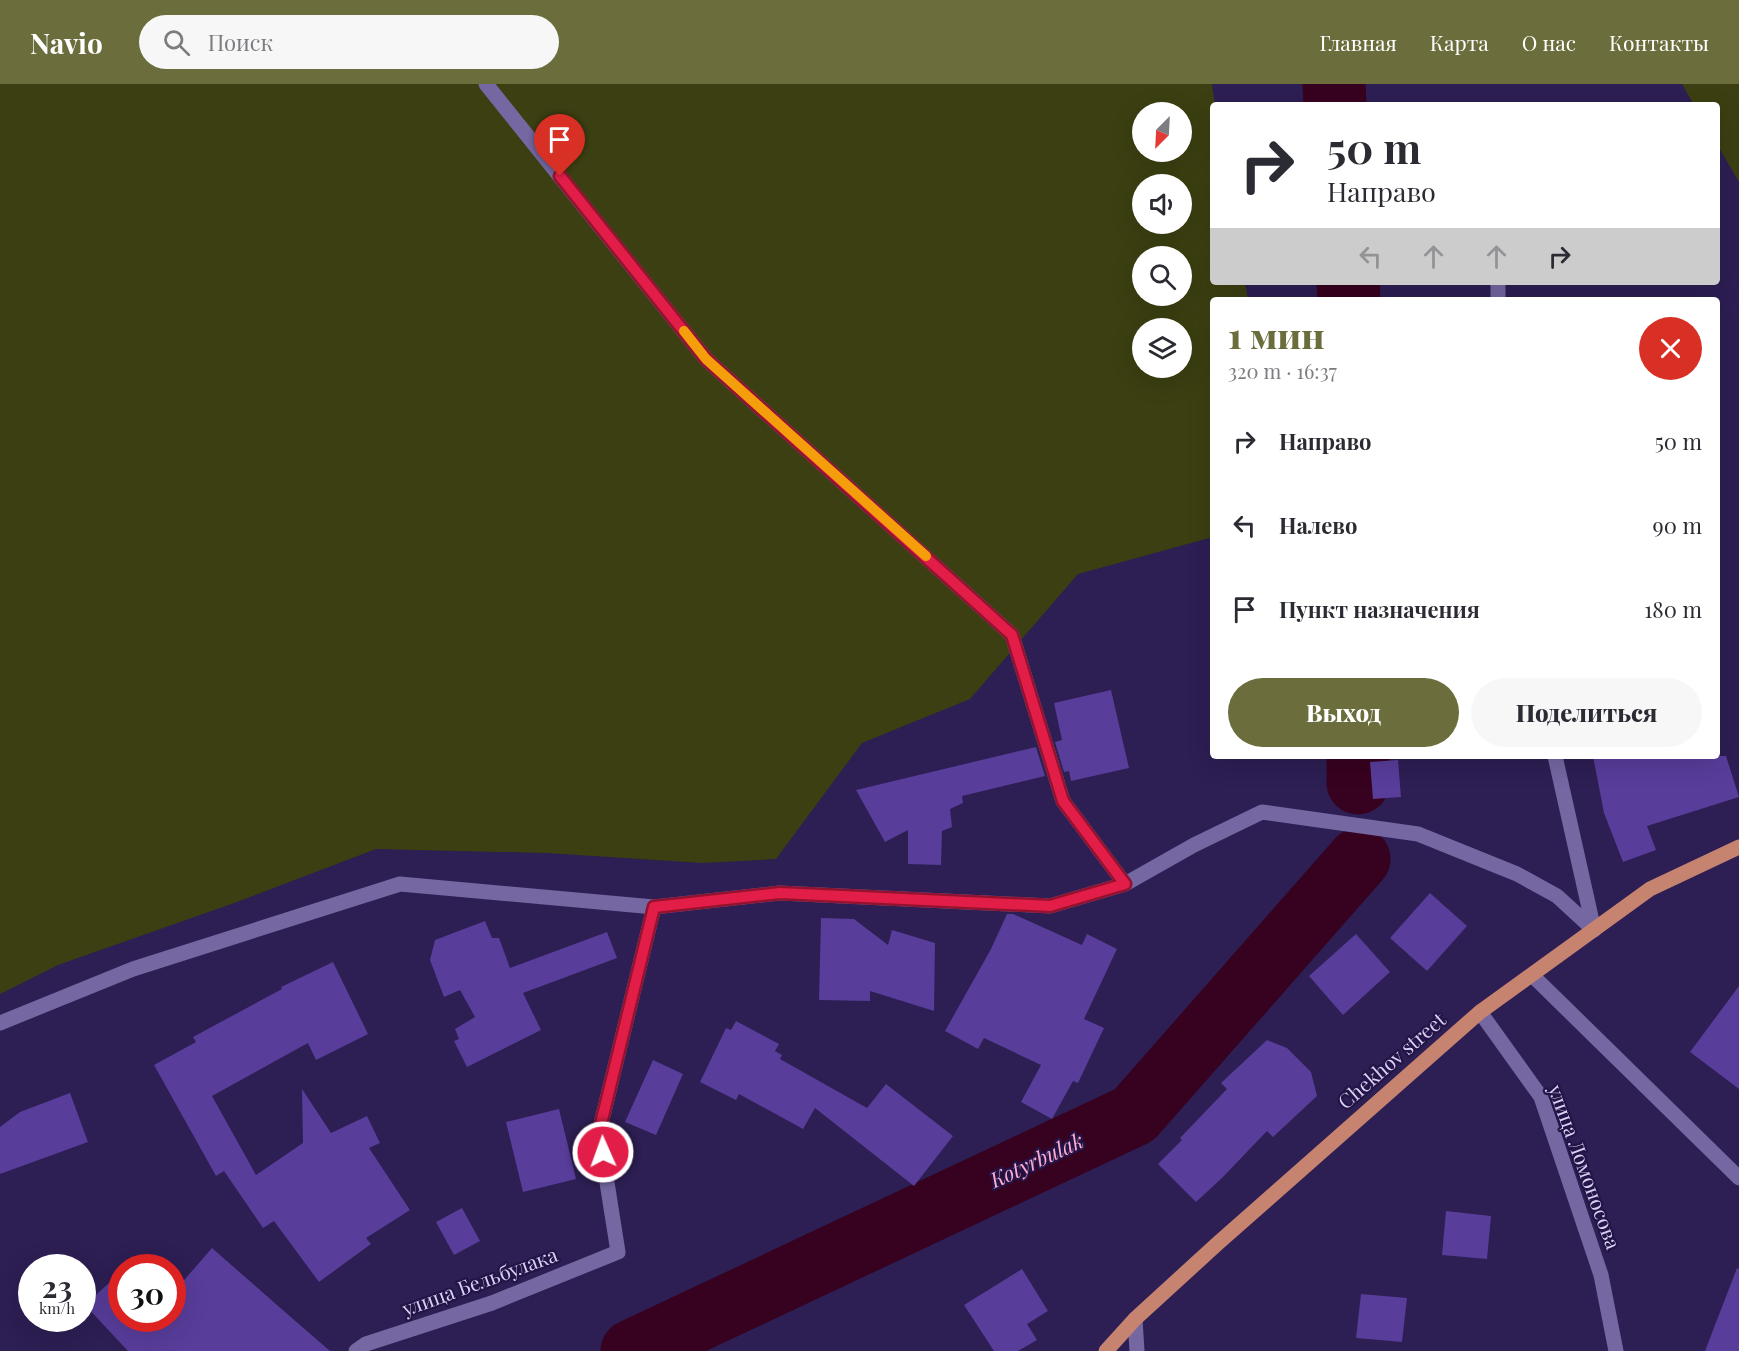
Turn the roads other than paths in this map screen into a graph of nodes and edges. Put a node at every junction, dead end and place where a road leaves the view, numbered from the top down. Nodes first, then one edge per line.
1 (486, 84) edge
2 (1556, 759) edge
3 (1739, 847) edge
4 (1125, 884) junction
5 (654, 907) junction
6 (1594, 930) junction
7 (1532, 975) junction
8 (1480, 1012) junction
9 (0, 1023) edge
10 (1739, 1178) edge
11 (1135, 1319) junction
12 (357, 1351) edge
13 (1106, 1351) edge
14 (1137, 1351) edge
15 (1616, 1351) edge

1 - 4 street
2 - 6 street
3 - 6 main road, Chekhov street
4 - 5 street
4 - 6 street
5 - 9 street
5 - 12 street, улица Бельбулака
6 - 7 main road, Chekhov street
7 - 8 main road, Chekhov street
7 - 10 street
8 - 11 main road, Chekhov street
8 - 15 street, улица Ломоносова
11 - 13 main road, Chekhov street
11 - 14 street

